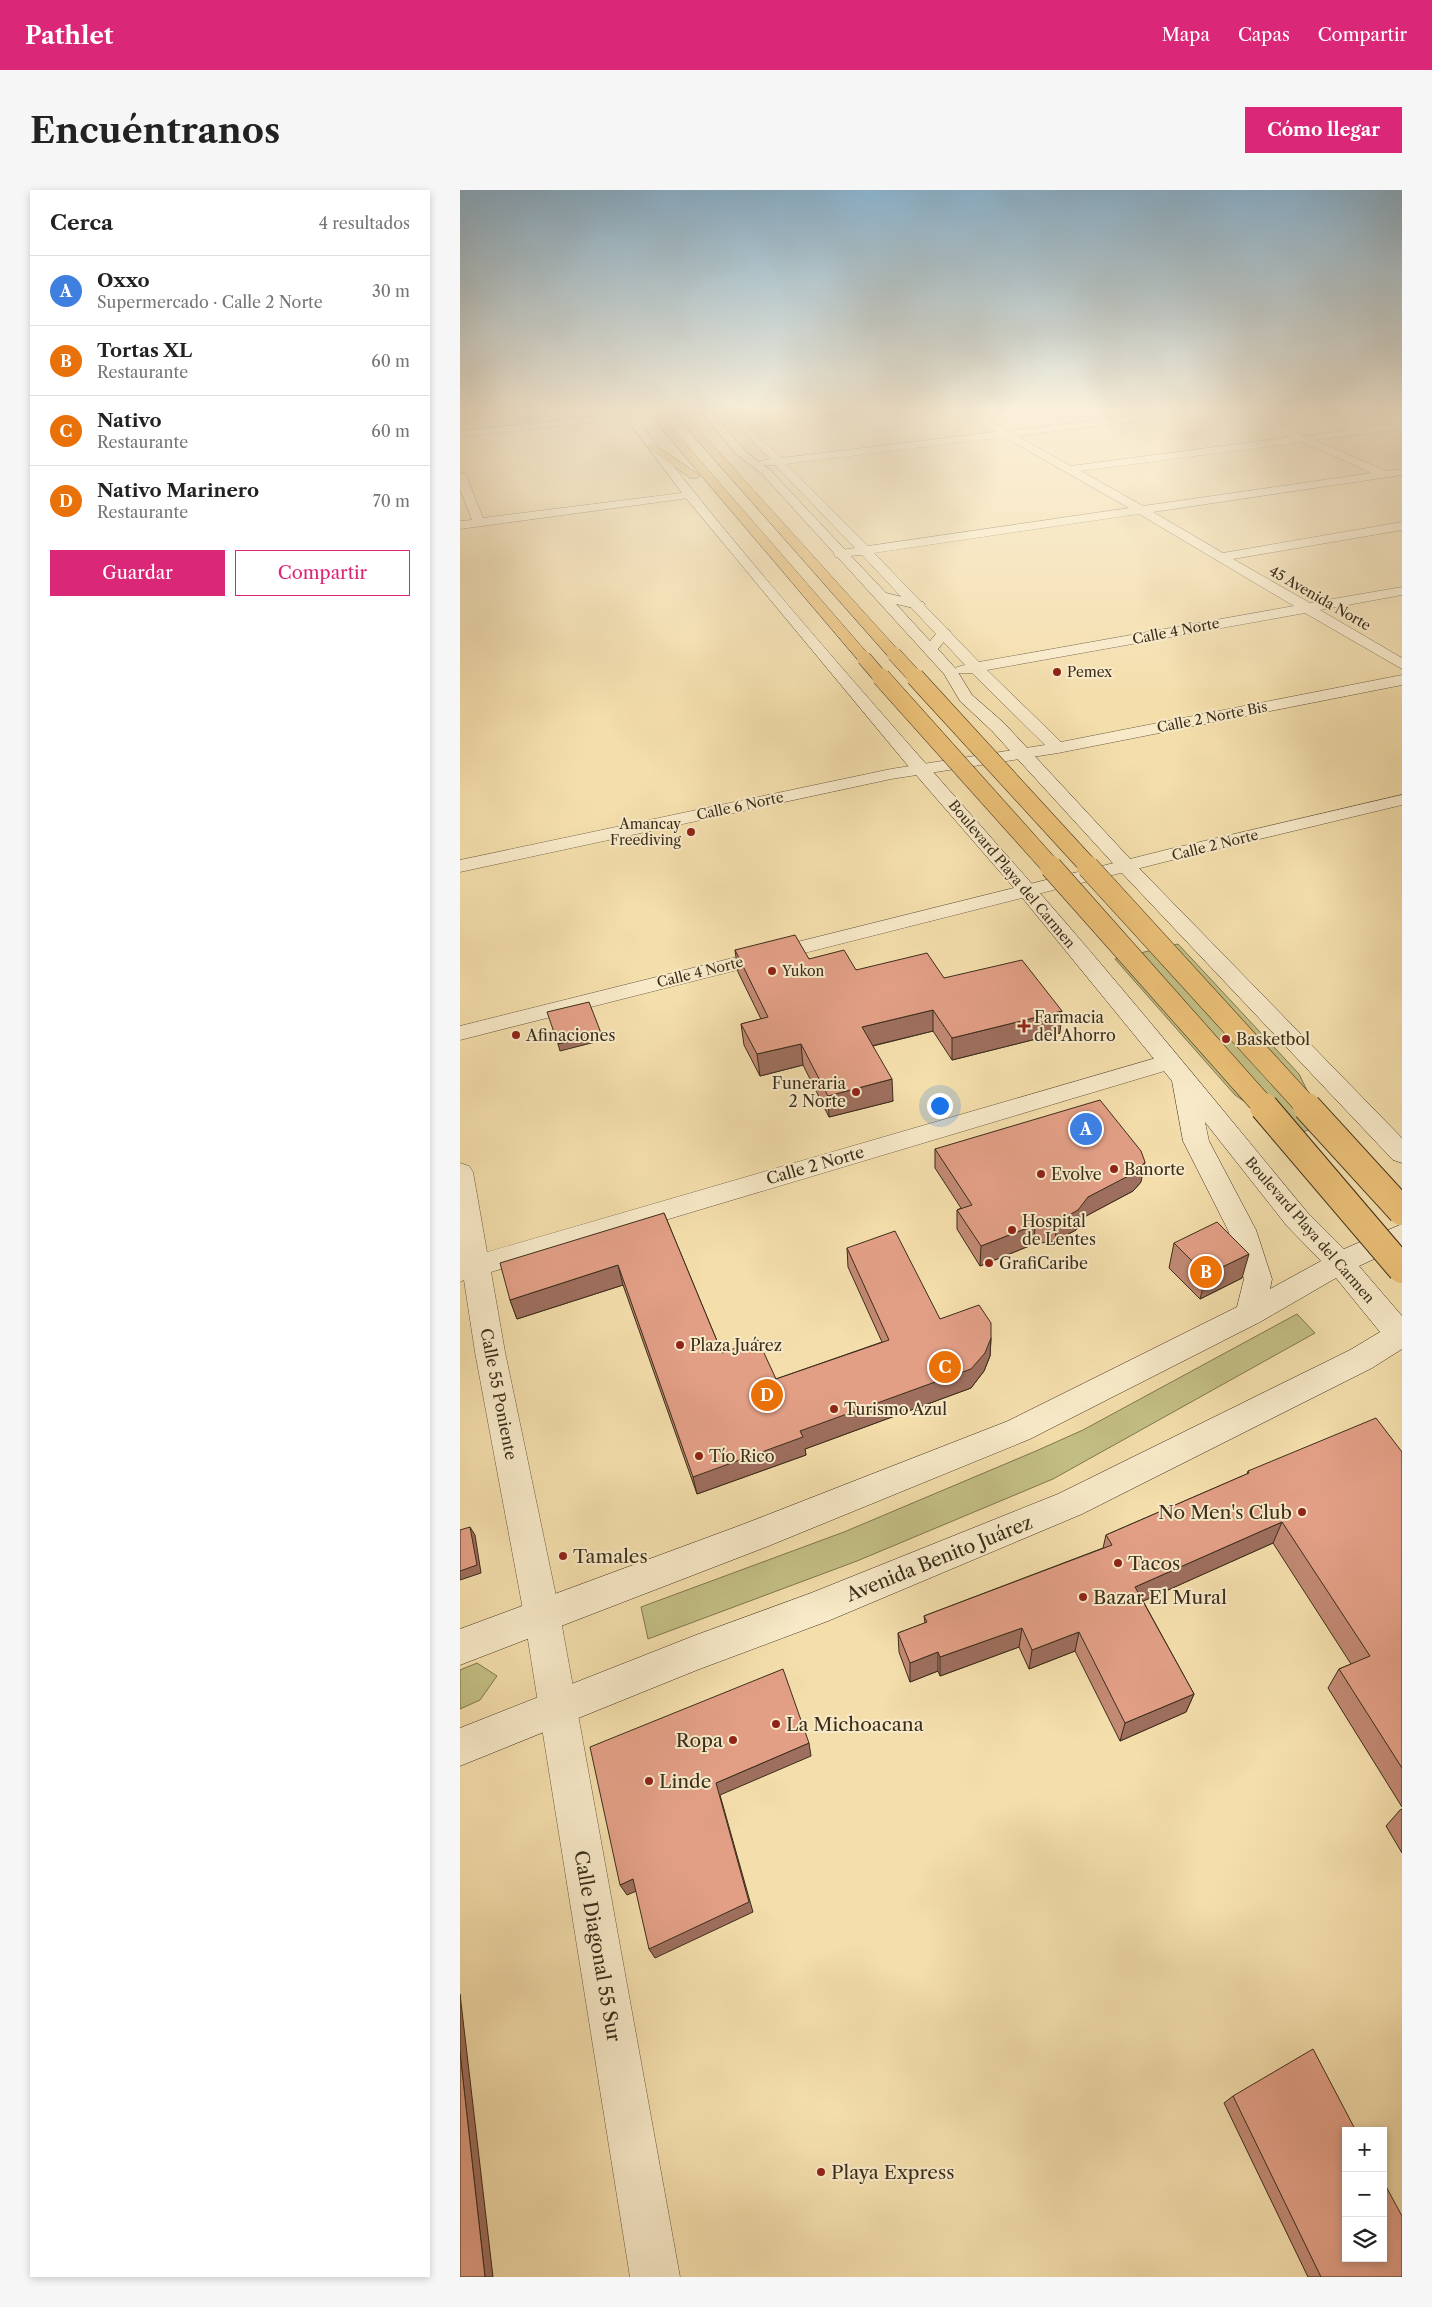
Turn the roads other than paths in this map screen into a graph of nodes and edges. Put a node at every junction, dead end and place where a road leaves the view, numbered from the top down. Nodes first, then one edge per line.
1 (472, 506) edge
2 (604, 506) edge
3 (699, 506) edge
4 (734, 506) edge
5 (762, 506) edge
6 (797, 506) edge
7 (821, 506) edge
8 (1131, 506) edge
9 (1154, 506) edge
10 (1136, 509) junction
11 (479, 523) junction
12 (460, 526) edge
13 (1402, 526) edge
14 (863, 550) junction
15 (840, 554) junction
16 (1221, 557) junction
17 (1402, 591) edge
18 (879, 596) junction
19 (918, 605) junction
20 (1306, 607) junction
21 (944, 633) junction
22 (930, 650) junction
23 (1402, 664) edge
24 (976, 668) junction
25 (951, 672) junction
26 (1402, 680) edge
27 (1058, 748) junction
28 (1021, 754) junction
29 (922, 768) junction
30 (1402, 800) edge
31 (460, 866) edge
32 (1127, 867) junction
33 (1028, 891) junction
34 (460, 1033) edge
35 (1177, 1070) junction
36 (1397, 1144) edge
37 (460, 1172) edge
38 (1402, 1211) edge
39 (1402, 1234) edge
40 (1340, 1263) junction
41 (1402, 1268) edge
42 (467, 1269) edge
43 (1250, 1314) junction
44 (1401, 1335) edge
45 (542, 1615) junction
46 (460, 1647) edge
47 (558, 1708) junction
48 (460, 1747) edge
49 (655, 2277) edge

1 - 11 street
2 - 11 street
3 - 29 street, Boulevard Playa del Carmen
4 - 41 highway, bridge
5 - 38 highway, bridge
6 - 15 street
7 - 14 street
8 - 10 street, 45 Avenida Norte
9 - 10 street
10 - 14 street
10 - 16 street, 45 Avenida Norte
11 - 12 street
13 - 16 street
14 - 15 street
14 - 19 street
15 - 18 street
16 - 20 street, 45 Avenida Norte
17 - 20 street, Calle 4 Norte
18 - 19 street
18 - 22 street
19 - 21 street
20 - 23 street, 45 Avenida Norte
20 - 24 street, Calle 4 Norte
21 - 22 street
21 - 24 street
22 - 25 street
24 - 25 street, Calle 4 Norte
24 - 27 street
25 - 28 street
26 - 27 street, Calle 2 Norte Bis
27 - 28 street, Calle 2 Norte Bis
28 - 29 street, Calle 6 Norte
28 - 32 street
29 - 31 street, Calle 6 Norte
29 - 33 street, Boulevard Playa del Carmen
30 - 32 street, Calle 2 Norte
32 - 33 street, Calle 2 Norte
32 - 36 street
33 - 34 street, Calle 4 Norte
33 - 35 street, Boulevard Playa del Carmen
35 - 40 street, Boulevard Playa del Carmen
35 - 42 street, Calle 2 Norte
35 - 43 street
37 - 42 street, Calle 55 Poniente
39 - 40 street
40 - 43 street
40 - 44 street, Boulevard Playa del Carmen
42 - 45 street, Calle 55 Poniente
43 - 45 street
44 - 47 street, Avenida Benito Juárez
45 - 46 street
45 - 47 street, Calle Diagonal 55 Sur
47 - 48 street, Avenida Benito Juárez
47 - 49 street, Calle Diagonal 55 Sur

